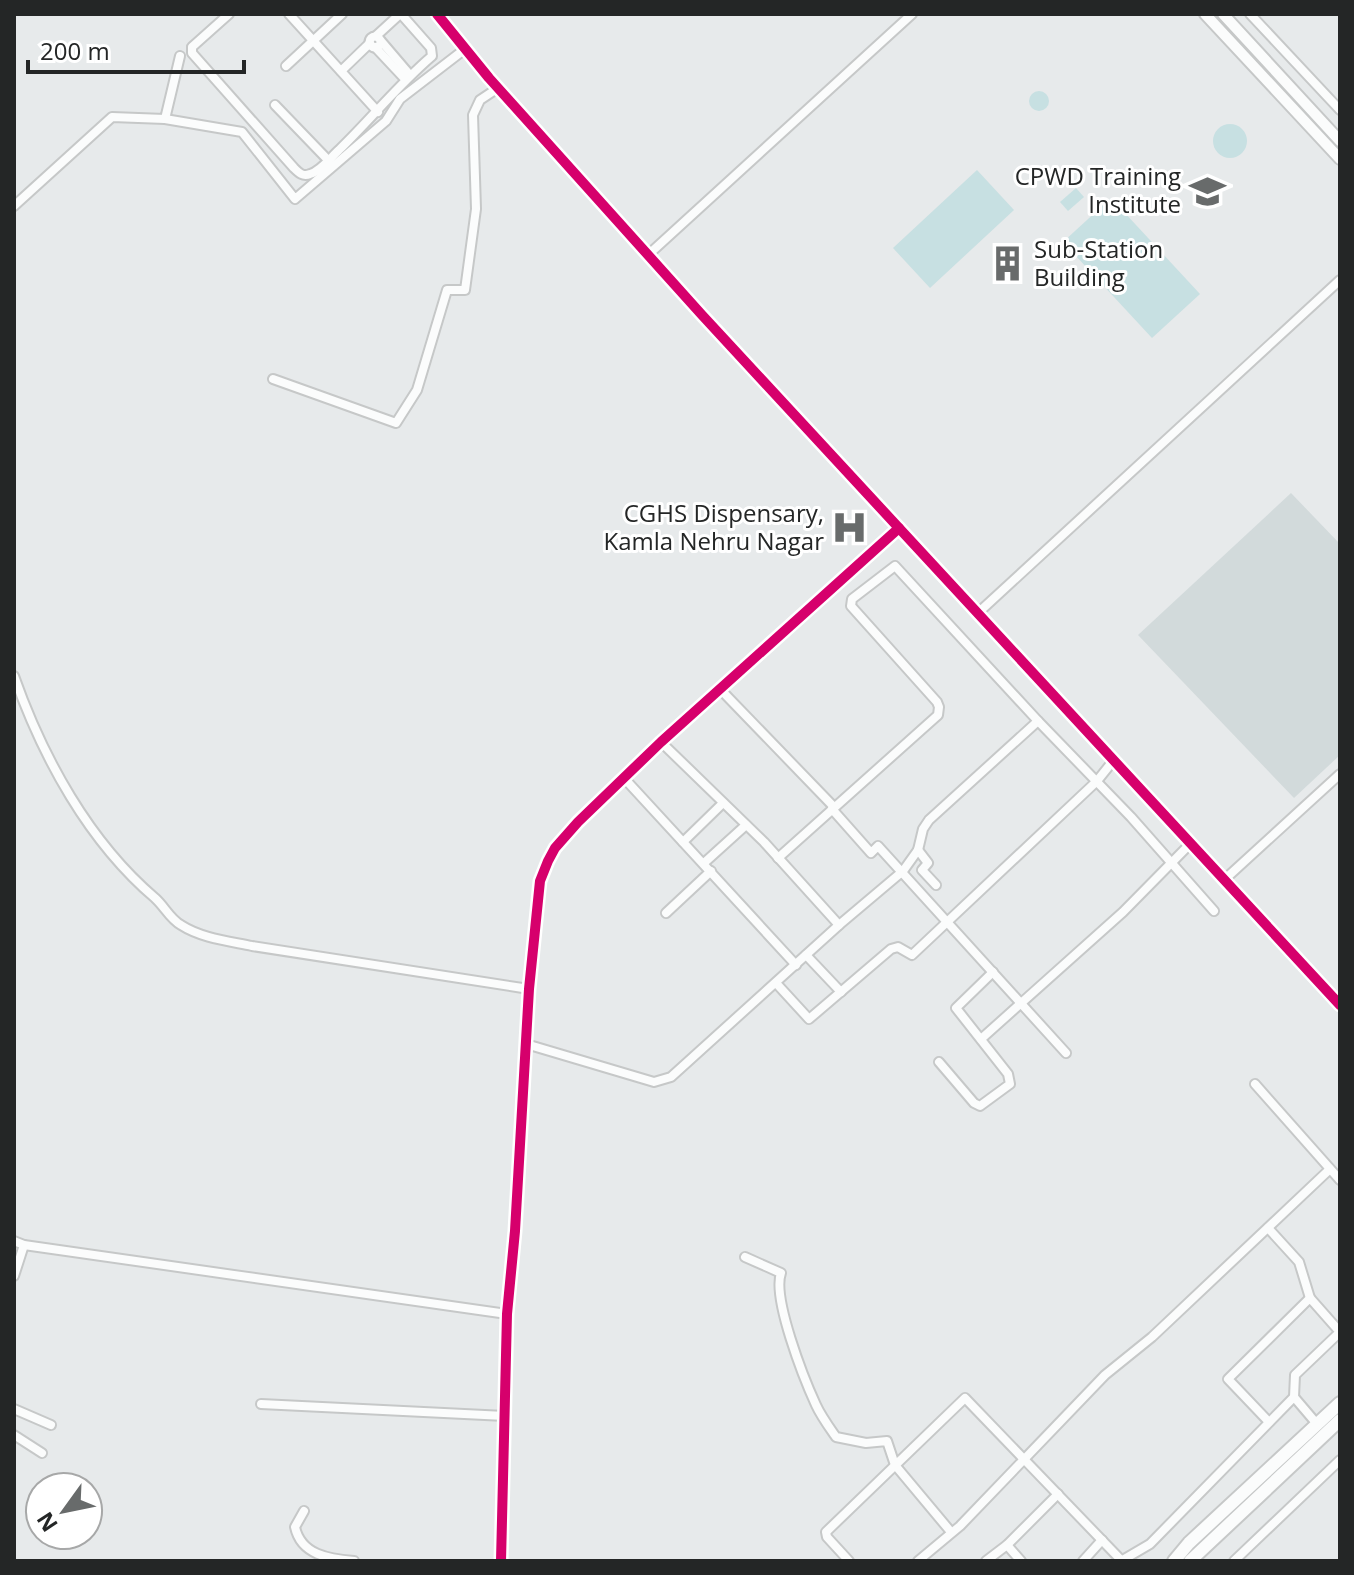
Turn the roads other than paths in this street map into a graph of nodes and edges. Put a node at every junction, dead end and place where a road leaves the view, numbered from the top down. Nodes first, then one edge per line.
1 (229, 14) edge
2 (289, 14) edge
3 (342, 14) edge
4 (400, 14) edge
5 (437, 14) edge
6 (912, 14) edge
7 (1223, 14) edge
8 (1250, 14) edge
9 (1207, 15) edge
10 (312, 41) junction
11 (376, 42) junction
12 (465, 49) junction
13 (180, 56) dead end
14 (286, 66) dead end
15 (341, 71) junction
16 (408, 77) junction
17 (498, 88) junction
18 (275, 105) dead end
19 (1340, 110) edge
20 (378, 112) junction
21 (165, 119) junction
22 (1340, 141) edge
23 (1340, 159) edge
24 (328, 160) junction
25 (14, 206) edge
26 (648, 255) junction
27 (1340, 280) edge
28 (273, 379) dead end
29 (899, 528) junction
30 (979, 612) junction
31 (14, 676) edge
32 (720, 689) junction
33 (1038, 721) junction
34 (661, 742) junction
35 (1113, 761) junction
36 (1340, 774) edge
37 (624, 778) junction
38 (1097, 781) junction
39 (723, 803) junction
40 (833, 808) junction
41 (746, 825) junction
42 (683, 842) junction
43 (1190, 844) junction
44 (918, 850) junction
45 (778, 858) junction
46 (1173, 863) junction
47 (707, 867) junction
48 (903, 871) junction
49 (1224, 880) junction
50 (936, 885) dead end
51 (1214, 911) dead end
52 (666, 913) dead end
53 (949, 921) junction
54 (839, 925) junction
55 (806, 955) junction
56 (796, 965) junction
57 (993, 972) junction
58 (776, 983) junction
59 (529, 989) junction
60 (841, 992) junction
61 (1021, 1003) junction
62 (1340, 1005) edge
63 (981, 1039) junction
64 (526, 1044) junction
65 (1066, 1053) dead end
66 (939, 1062) dead end
67 (1255, 1084) dead end
68 (1330, 1169) junction
69 (1340, 1180) edge
70 (1268, 1228) junction
71 (14, 1241) edge
72 (24, 1245) junction
73 (745, 1257) dead end
74 (14, 1276) edge
75 (1310, 1298) junction
76 (507, 1314) junction
77 (1294, 1397) junction
78 (1340, 1403) edge
79 (261, 1404) dead end
80 (14, 1409) edge
81 (505, 1416) junction
82 (1340, 1420) edge
83 (1269, 1422) junction
84 (51, 1425) dead end
85 (1322, 1428) junction
86 (14, 1435) edge
87 (42, 1453) dead end
88 (1023, 1458) junction
89 (1340, 1460) edge
90 (895, 1465) junction
91 (1058, 1494) junction
92 (304, 1511) dead end
93 (951, 1532) junction
94 (1102, 1540) junction
95 (1007, 1545) junction
96 (847, 1560) edge
97 (354, 1561) edge
98 (501, 1561) edge
99 (918, 1561) edge
100 (986, 1561) edge
101 (1021, 1561) edge
102 (1083, 1561) edge
103 (1122, 1561) edge
104 (1174, 1561) edge
105 (1190, 1561) edge
106 (1234, 1561) edge

1 - 24 street
2 - 10 street
3 - 10 street
4 - 11 street
4 - 16 street
5 - 12 street
6 - 26 street
7 - 22 main road
8 - 19 street
9 - 23 main road
10 - 14 street
10 - 15 street
11 - 15 street
11 - 16 street
12 - 17 street
12 - 21 street
13 - 21 street
15 - 20 street
16 - 20 street
17 - 26 street
17 - 28 street
18 - 24 street
20 - 24 street
21 - 25 street
26 - 29 street
27 - 30 street
29 - 30 street
29 - 32 street
30 - 35 street
31 - 59 street
32 - 34 street
32 - 40 street
33 - 38 street
33 - 40 street
33 - 44 street
34 - 37 street
34 - 39 street
35 - 38 street
35 - 43 street
36 - 49 street
37 - 42 street
37 - 59 street
38 - 46 street
38 - 53 street
39 - 41 street
39 - 42 street
40 - 45 street
40 - 48 street
41 - 45 street
41 - 47 street
42 - 47 street
43 - 46 street
43 - 49 street
44 - 48 street
44 - 50 street
45 - 54 street
46 - 51 street
46 - 61 street
47 - 52 street
47 - 56 street
48 - 53 street
48 - 54 street
49 - 62 street
53 - 57 street
53 - 60 street
54 - 55 street
55 - 56 street
55 - 60 street
56 - 58 street
57 - 61 street
57 - 63 street
58 - 60 street
58 - 64 street
59 - 64 street
61 - 63 street
61 - 65 street
63 - 66 street
64 - 76 street
67 - 68 street
68 - 69 street
68 - 70 street
70 - 75 street
70 - 88 street
71 - 72 street
72 - 74 street
72 - 76 street
73 - 90 street
75 - 77 street
75 - 83 street
76 - 81 street
77 - 83 street
77 - 85 street
78 - 85 highway
79 - 81 street
80 - 84 street
81 - 98 street
82 - 85 highway
83 - 103 street
85 - 104 highway
85 - 105 highway
86 - 87 street
88 - 90 street
88 - 91 street
88 - 93 street
89 - 106 street
90 - 93 street
90 - 96 street
91 - 94 street
91 - 95 street
92 - 97 street
93 - 99 street
94 - 102 street
94 - 103 street
95 - 100 street
95 - 101 street

